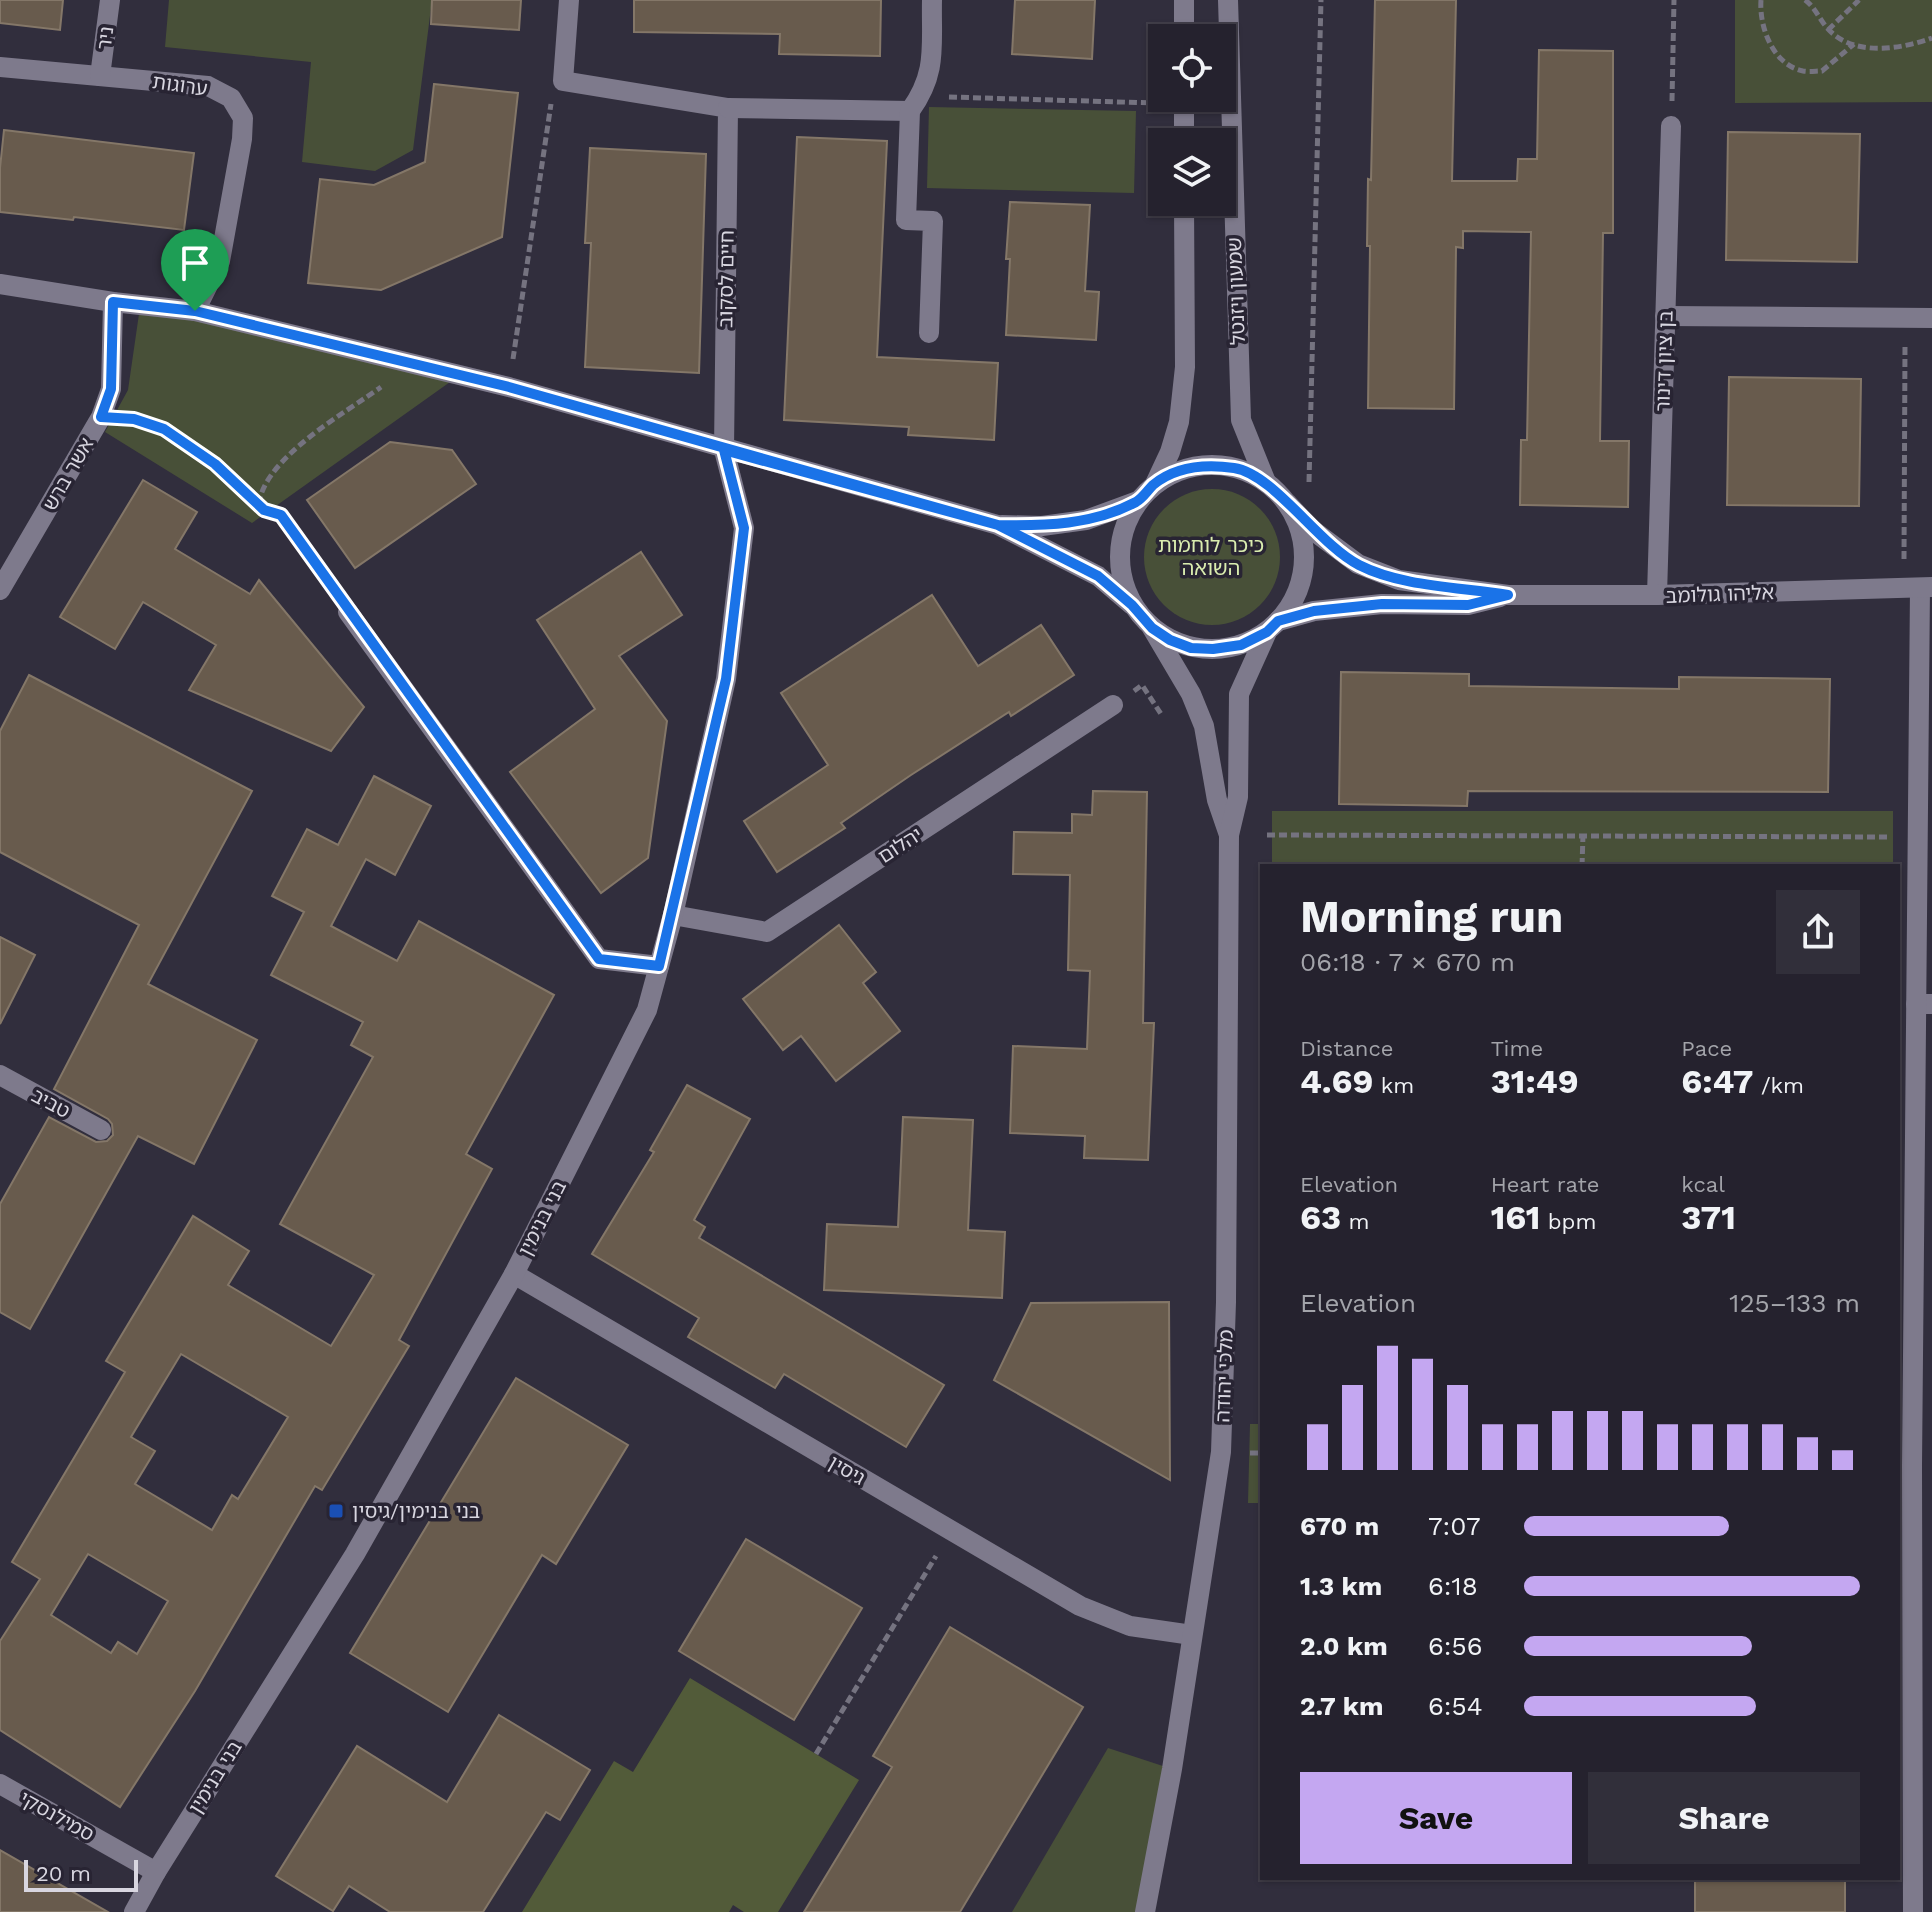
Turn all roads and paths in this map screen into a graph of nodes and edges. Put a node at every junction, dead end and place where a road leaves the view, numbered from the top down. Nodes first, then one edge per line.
1 (110, 0) edge
2 (569, 0) edge
3 (932, 0) edge
4 (1184, 0) edge
5 (1228, 0) edge
6 (1321, 0) edge
7 (1674, 0) edge
8 (1761, 0) edge
9 (1805, 0) edge
10 (1859, 0) edge
11 (1184, 24) edge
12 (1828, 30) junction
13 (1932, 38) edge
14 (1854, 44) junction
15 (0, 67) edge
16 (100, 76) junction
17 (563, 81) junction
18 (1148, 101) edge
19 (915, 104) junction
20 (728, 108) junction
21 (1671, 126) joint
22 (1184, 216) edge
23 (0, 284) edge
24 (113, 302) junction
25 (195, 311) junction
26 (1665, 316) junction
27 (1906, 318) junction
28 (1932, 318) edge
29 (929, 333) dead end
30 (412, 364) junction
31 (509, 387) junction
32 (101, 417) junction
33 (724, 450) junction
34 (1266, 482) junction
35 (1309, 482) dead end
36 (1155, 484) junction
37 (1138, 501) junction
38 (1287, 503) junction
39 (259, 505) junction
40 (998, 525) junction
41 (1918, 588) edge
42 (0, 590) edge
43 (1508, 595) junction
44 (1657, 595) junction
45 (1132, 605) junction
46 (348, 612) joint
47 (1273, 626) junction
48 (1152, 628) junction
49 (1113, 705) dead end
50 (1229, 835) junction
51 (1267, 835) dead end
52 (1583, 835) junction
53 (1917, 837) junction
54 (1582, 864) edge
55 (673, 915) junction
56 (659, 966) junction
57 (1924, 1004) edge
58 (0, 1075) edge
59 (101, 1130) dead end
60 (514, 1274) junction
61 (1922, 1516) edge
62 (951, 1531) junction
63 (1192, 1635) junction
64 (816, 1754) dead end
65 (0, 1784) edge
66 (156, 1872) junction
67 (134, 1912) edge
68 (1145, 1912) edge
69 (1913, 1912) edge

1 - 16 street, ניר
2 - 17 street
3 - 19 street
4 - 11 street
5 - 34 street, שמעון ויזנטל
6 - 35 path
7 - 21 path
8 - 14 path
9 - 12 path
10 - 12 path
12 - 14 path
13 - 14 path
15 - 16 street, ערוגות
16 - 25 street, ערוגות
17 - 20 street
17 - 31 path
18 - 19 path
19 - 20 street
19 - 29 street
20 - 33 street, חיים לסקוב
21 - 26 street, בן ציון דינור
22 - 36 street
23 - 24 street
24 - 25 street
24 - 32 street, אשר ברש
25 - 30 street
26 - 27 street
26 - 44 street, בן ציון דינור
27 - 28 street
27 - 41 path
30 - 31 street
30 - 39 path
31 - 33 street
32 - 39 path
32 - 42 street, אשר ברש
33 - 40 street
33 - 55 street, בני בנימין
34 - 36 street
34 - 38 street
36 - 37 street
37 - 40 street
37 - 45 street
38 - 43 street, אליהו גולומב
38 - 47 street
39 - 46 path
40 - 45 street
41 - 44 street, אליהו גולומב
41 - 53 street
43 - 44 street, אליהו גולומב
43 - 47 street, אליהו גולומב
45 - 48 street
46 - 56 street
47 - 48 street
47 - 50 street, מלכי יהודה
48 - 50 street, מלכי יהודה
49 - 55 street, יהלום
50 - 63 street, מלכי יהודה
51 - 52 path
52 - 53 path
52 - 54 path
53 - 57 street
55 - 56 street, בני בנימין
56 - 60 street, בני בנימין
57 - 61 street
58 - 59 street, טביב
60 - 62 street, גיסין
60 - 66 street, בני בנימין
61 - 69 street
62 - 63 street, גיסין
62 - 64 path
63 - 68 street, מלכי יהודה
65 - 66 street, סמילנסקי
66 - 67 street, בני בנימין

